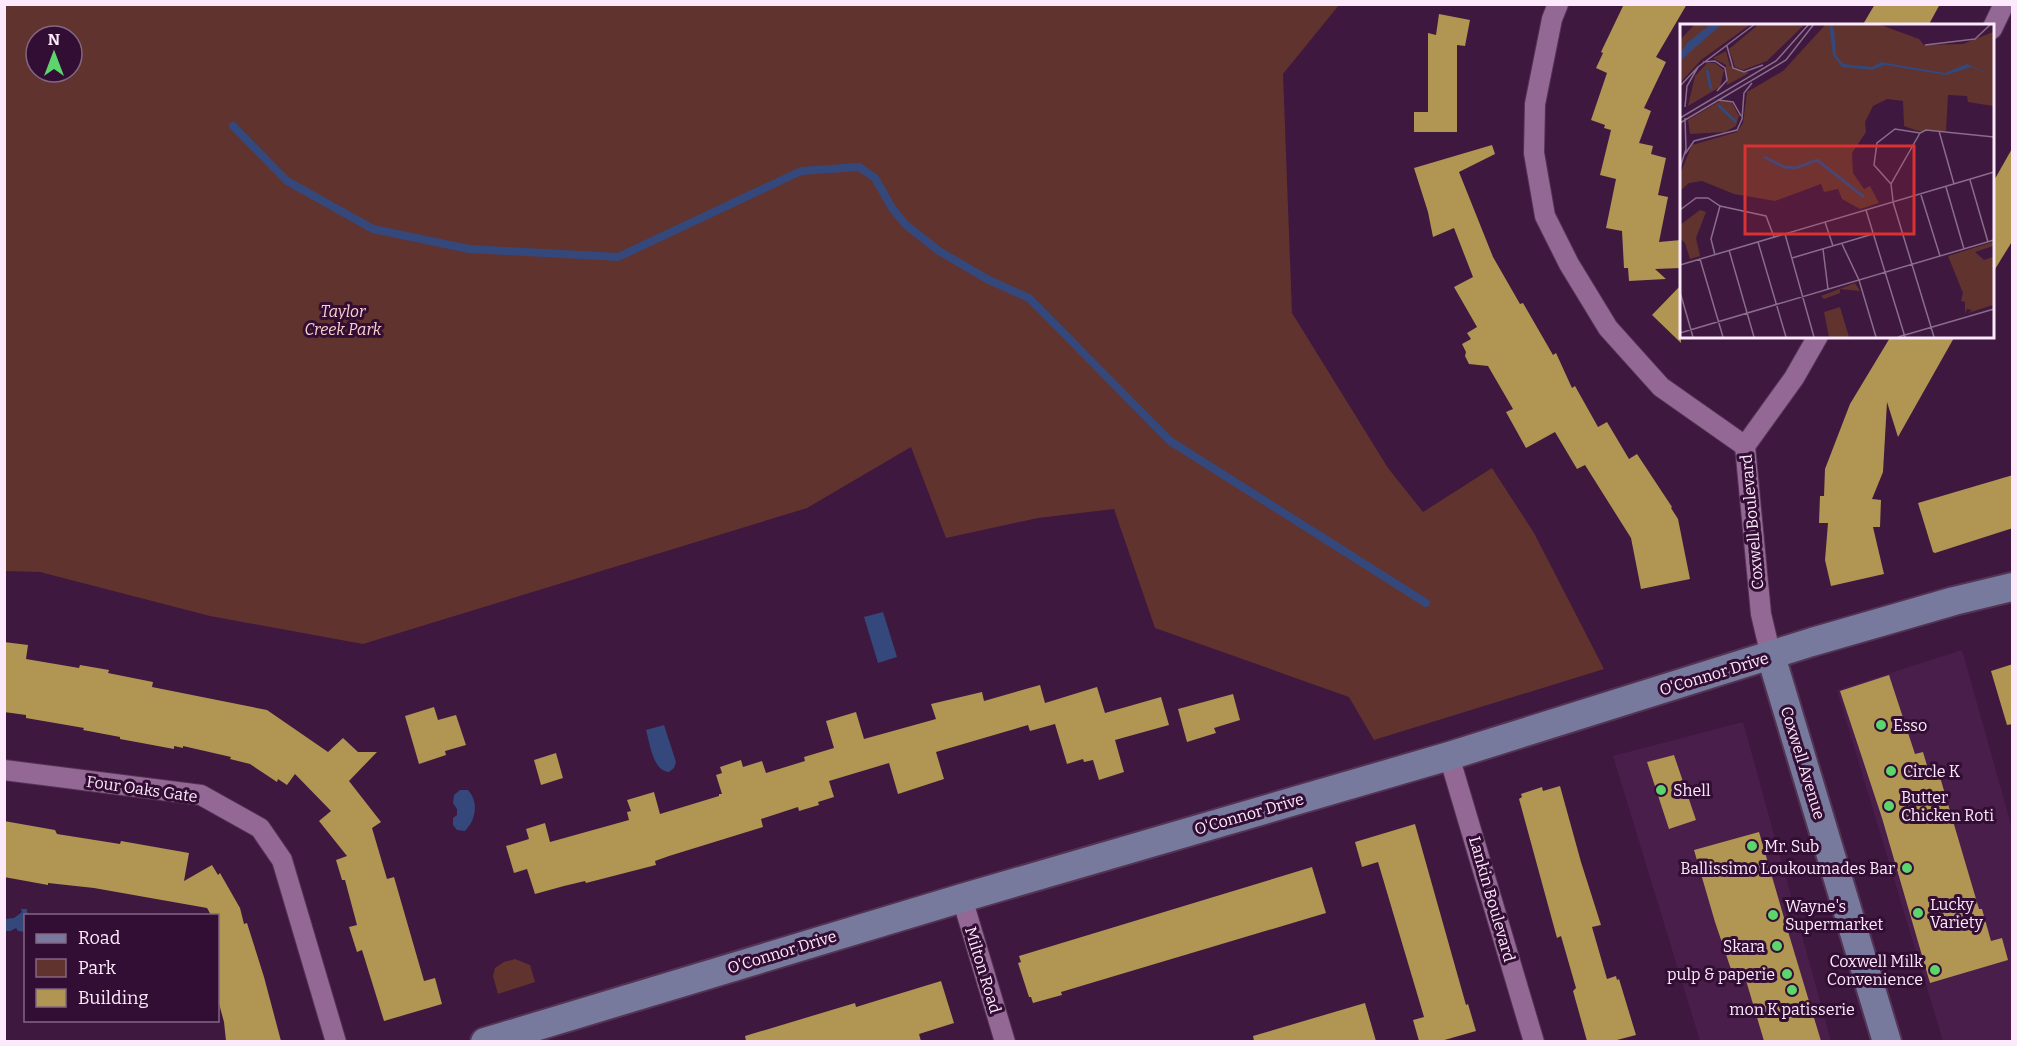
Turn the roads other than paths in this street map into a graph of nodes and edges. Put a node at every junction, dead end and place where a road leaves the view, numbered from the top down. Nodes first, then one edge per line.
1 (1558, 4) edge
2 (2004, 4) edge
3 (1993, 26) edge
4 (1817, 338) edge
5 (1745, 446) junction
6 (2013, 587) edge
7 (1771, 656) junction
8 (1449, 756) junction
9 (4, 770) edge
10 (962, 898) junction
11 (336, 1041) edge
12 (485, 1041) edge
13 (1005, 1041) edge
14 (1534, 1041) edge
15 (1887, 1041) edge

1 - 5 street
2 - 3 street
4 - 5 street, Coxwell Boulevard
5 - 7 street, Coxwell Boulevard
6 - 7 main road, O'Connor Drive
7 - 8 main road, O'Connor Drive
7 - 15 main road, Coxwell Avenue
8 - 10 main road, O'Connor Drive
8 - 14 street, Lankin Boulevard
9 - 11 street, Four Oaks Gate
10 - 12 main road, O'Connor Drive
10 - 13 street, Milton Road

